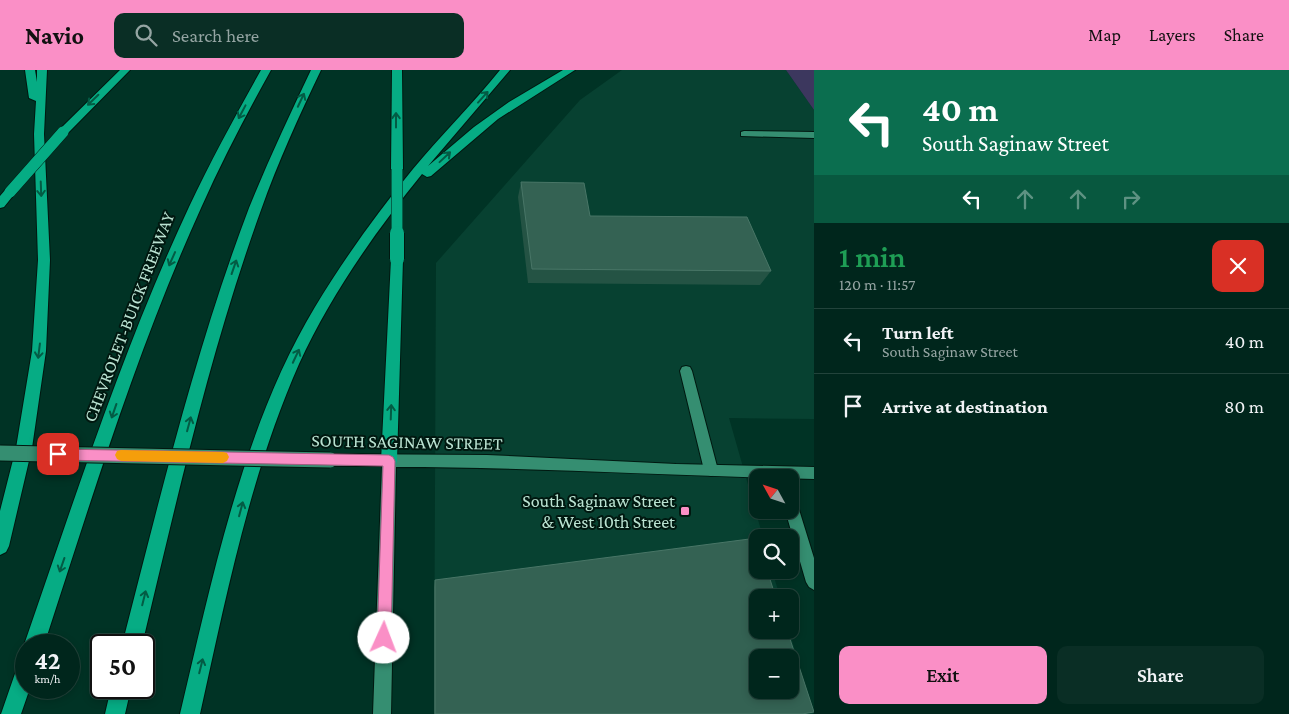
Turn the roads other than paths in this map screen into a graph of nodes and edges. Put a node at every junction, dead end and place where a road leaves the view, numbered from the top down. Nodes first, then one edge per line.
1 (30, 70) edge
2 (42, 70) edge
3 (125, 70) edge
4 (266, 70) edge
5 (316, 70) edge
6 (397, 70) edge
7 (505, 70) edge
8 (570, 70) edge
9 (39, 134) junction
10 (744, 134) dead end
11 (814, 135) edge
12 (0, 204) edge
13 (385, 215) junction
14 (686, 371) dead end
15 (0, 453) edge
16 (389, 461) junction
17 (711, 470) junction
18 (814, 472) edge
19 (749, 473) edge
20 (799, 473) edge
21 (795, 519) edge
22 (0, 546) edge
23 (814, 582) edge
24 (38, 634) edge
25 (135, 634) edge
26 (16, 699) edge
27 (118, 699) edge
28 (11, 714) edge
29 (115, 714) edge
30 (190, 714) edge
31 (382, 714) edge

1 - 9 highway
2 - 9 highway
3 -> 12 highway, bridge
4 -> 24 highway, CHEVROLET-BUICK FREEWAY
25 -> 5 highway
16 -> 6 highway, bridge
13 -> 7 highway
13 -> 8 highway
9 -> 22 highway
10 - 11 main road
30 -> 13 highway
14 - 17 main road
15 - 16 main road, SOUTH SAGINAW STREET, bridge
16 - 17 main road, SOUTH SAGINAW STREET
16 - 31 main road
17 - 19 main road, SOUTH SAGINAW STREET
18 - 20 main road, SOUTH SAGINAW STREET
21 - 23 main road
26 - 28 highway
27 - 29 highway

